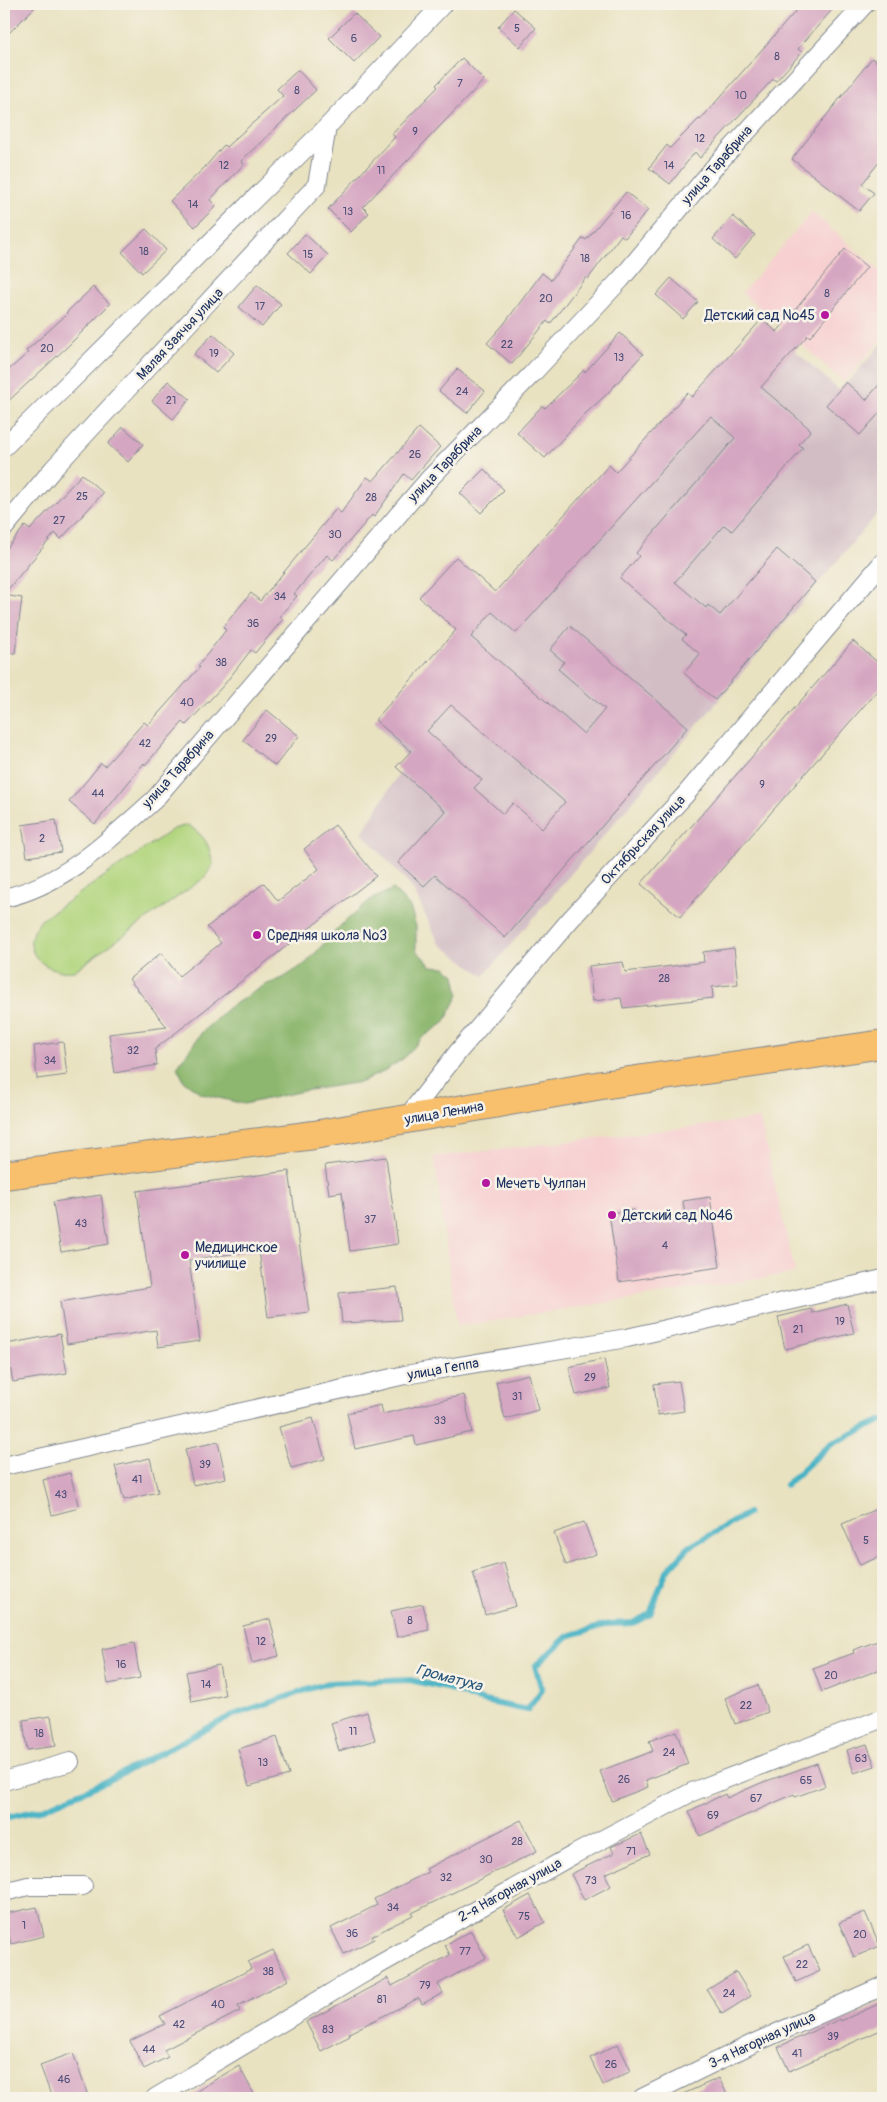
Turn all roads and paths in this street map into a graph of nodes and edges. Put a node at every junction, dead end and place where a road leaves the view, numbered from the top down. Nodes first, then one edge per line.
1 (443, 4) edge
2 (865, 4) edge
3 (327, 127) junction
4 (4, 447) edge
5 (4, 528) edge
6 (883, 562) edge
7 (5, 898) edge
8 (883, 1044) edge
9 (405, 1120) junction
10 (4, 1175) edge
11 (883, 1278) edge
12 (4, 1466) edge
13 (883, 1718) edge
14 (70, 1762) dead end
15 (4, 1781) edge
16 (83, 1886) dead end
17 (4, 1892) edge
18 (883, 1986) edge
19 (155, 2098) edge
20 (642, 2098) edge

1 - 3 street
2 - 7 street, улица Тарабрина
3 - 4 street
3 - 5 street, Малая Заячья улица
6 - 9 street, Октябрьская улица
8 - 9 main road, улица Ленина
9 - 10 main road, улица Ленина
11 - 12 street, улица Геппа
13 - 19 street, 2-я Нагорная улица
14 - 15 street
16 - 17 street
18 - 20 street, 3-я Нагорная улица

